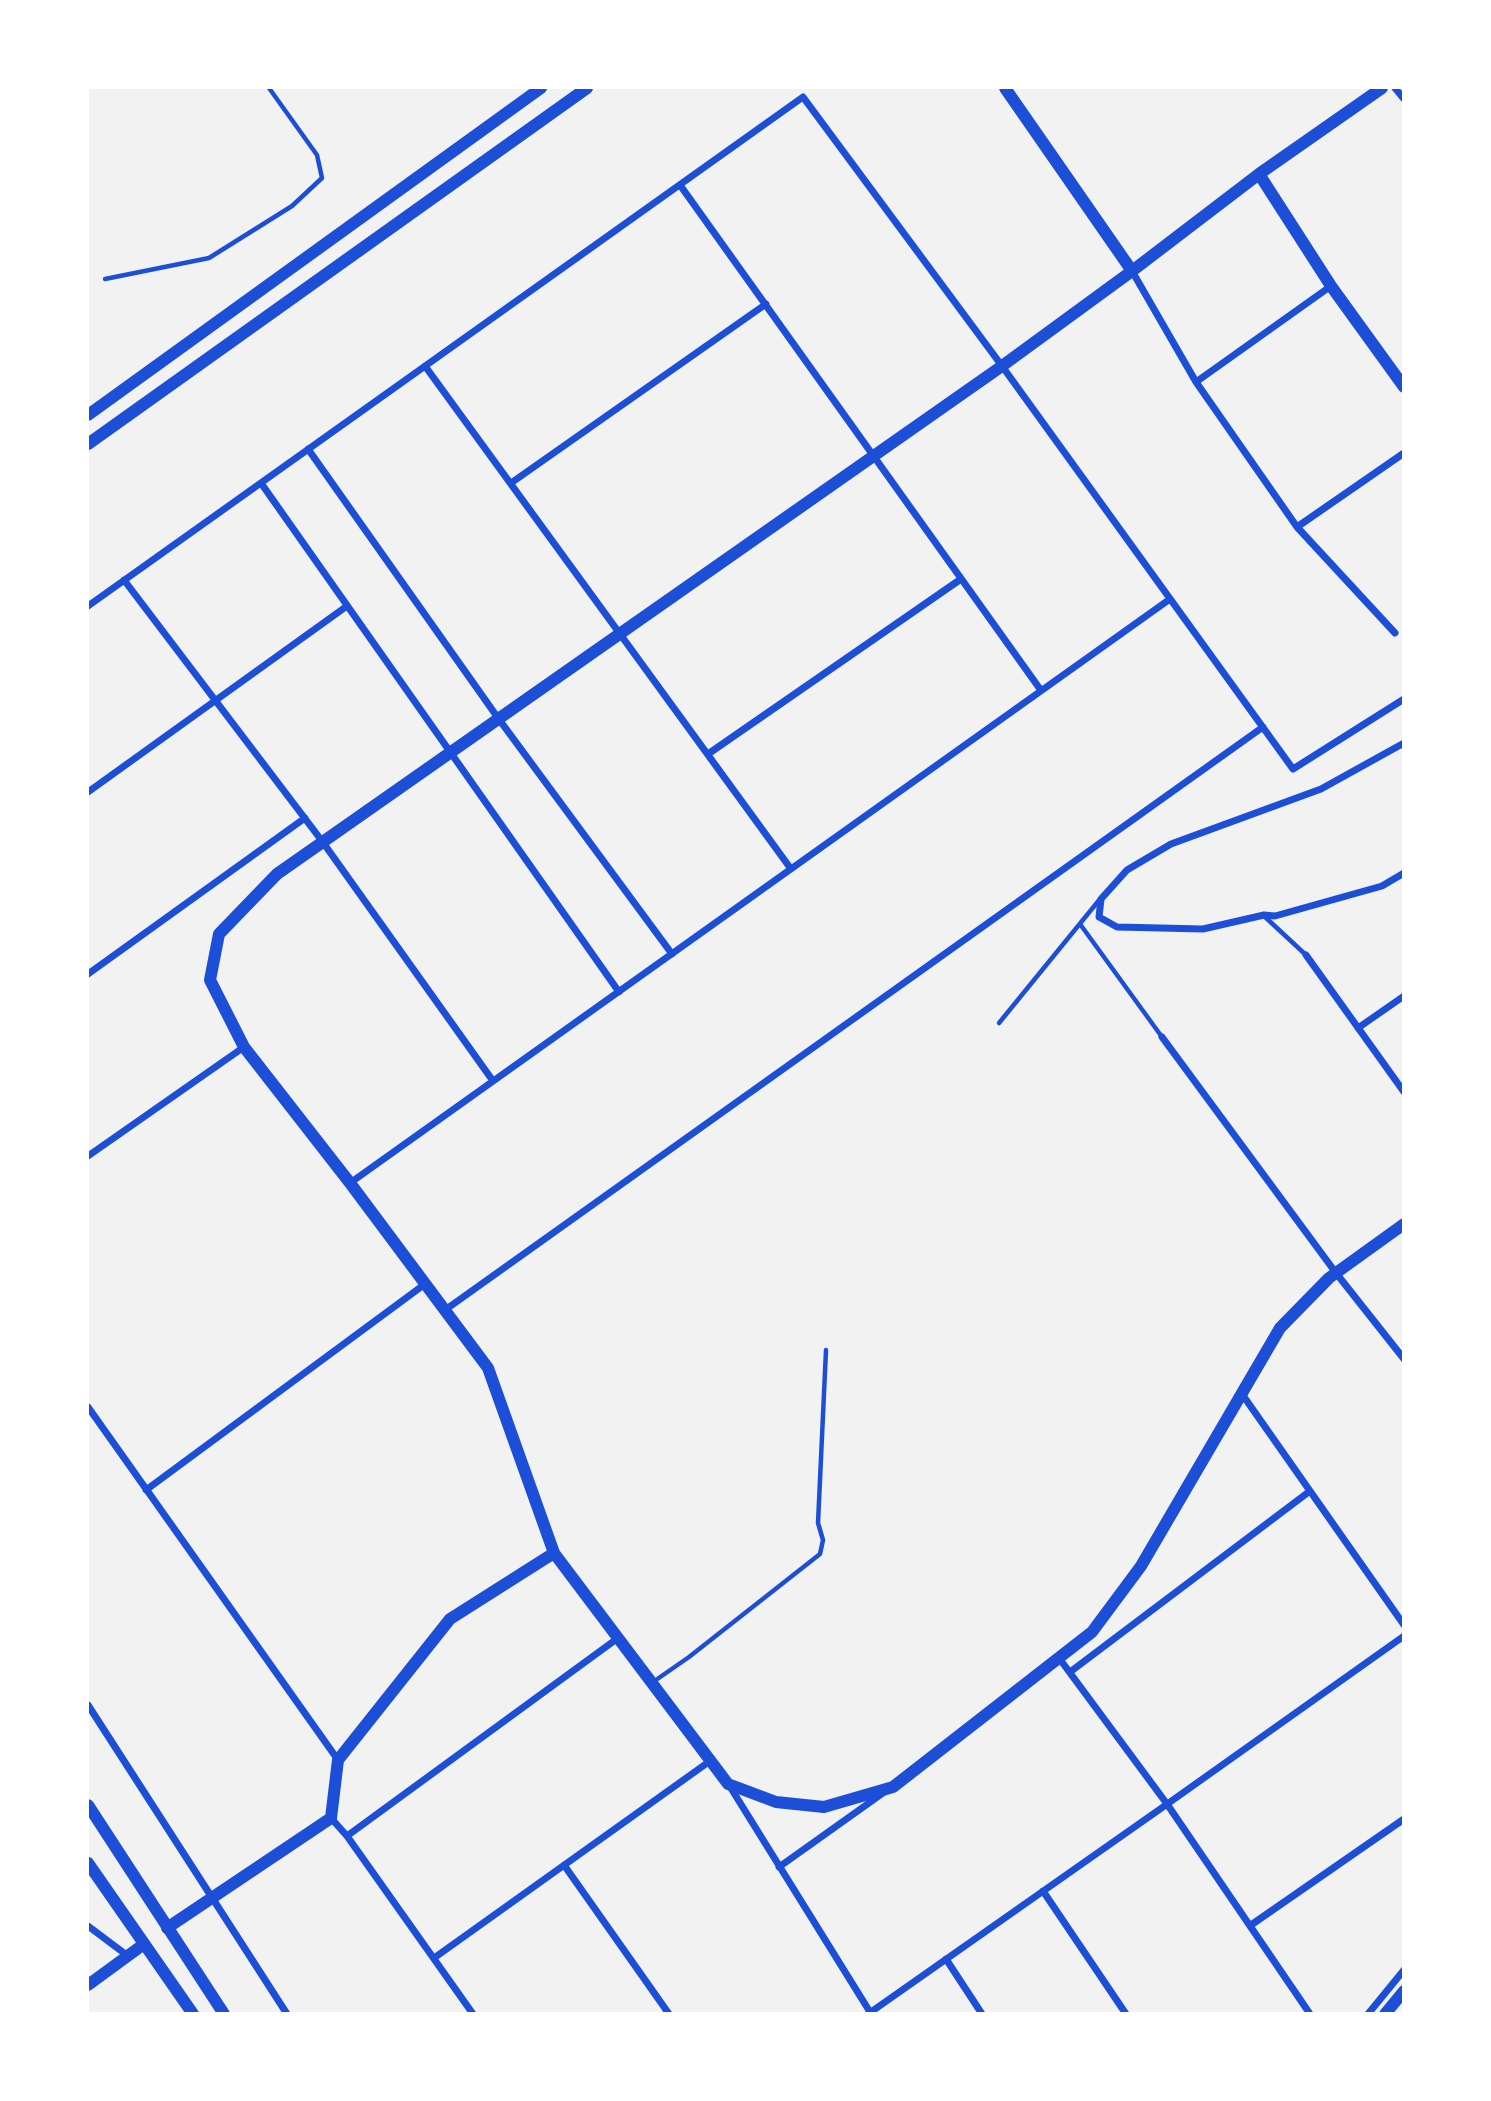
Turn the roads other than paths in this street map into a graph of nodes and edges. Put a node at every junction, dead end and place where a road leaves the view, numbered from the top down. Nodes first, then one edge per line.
1 (269, 88) edge
2 (541, 88) edge
3 (587, 88) edge
4 (1004, 88) edge
5 (1382, 88) edge
6 (1395, 88) edge
7 (1404, 99) edge
8 (1259, 174) junction
9 (680, 185) junction
10 (1132, 271) junction
11 (104, 279) dead end
12 (1331, 286) junction
13 (766, 304) junction
14 (425, 366) junction
15 (1002, 366) junction
16 (1196, 383) junction
17 (1404, 387) edge
18 (88, 415) edge
19 (88, 444) edge
20 (308, 449) junction
21 (1404, 453) edge
22 (873, 455) junction
23 (261, 483) junction
24 (511, 483) junction
25 (1297, 527) junction
26 (961, 579) junction
27 (124, 580) junction
28 (1170, 599) junction
29 (88, 606) edge
30 (347, 606) junction
31 (620, 633) junction
32 (1395, 633) dead end
33 (1040, 689) junction
34 (1404, 699) edge
35 (214, 701) junction
36 (498, 718) junction
37 (1263, 727) junction
38 (1403, 742) edge
39 (449, 752) junction
40 (708, 754) junction
41 (88, 792) edge
42 (305, 818) junction
43 (322, 841) junction
44 (791, 869) junction
45 (1404, 873) edge
46 (1101, 899) junction
47 (1264, 915) junction
48 (1080, 924) junction
49 (672, 954) junction
50 (1306, 955) joint
51 (88, 974) edge
52 (619, 992) junction
53 (1404, 996) edge
54 (999, 1023) dead end
55 (1358, 1028) junction
56 (1162, 1037) joint
57 (244, 1047) junction
58 (493, 1082) junction
59 (1404, 1092) edge
60 (88, 1156) edge
61 (351, 1183) junction
62 (1404, 1224) edge
63 (1336, 1273) junction
64 (425, 1284) junction
65 (445, 1310) junction
66 (826, 1350) dead end
67 (1404, 1359) edge
68 (1241, 1394) junction
69 (88, 1407) edge
70 (146, 1490) junction
71 (1310, 1491) junction
72 (554, 1553) junction
73 (1404, 1625) edge
74 (1404, 1636) edge
75 (618, 1638) junction
76 (1059, 1658) junction
77 (1070, 1672) junction
78 (652, 1683) junction
79 (88, 1705) edge
80 (338, 1760) junction
81 (710, 1761) junction
82 (728, 1784) junction
83 (892, 1787) junction
84 (1167, 1804) junction
85 (88, 1805) edge
86 (331, 1818) junction
87 (1404, 1819) edge
88 (347, 1836) junction
89 (88, 1863) edge
90 (564, 1865) junction
91 (779, 1867) junction
92 (1043, 1891) junction
93 (212, 1898) junction
94 (1251, 1925) junction
95 (88, 1927) edge
96 (167, 1928) junction
97 (144, 1944) junction
98 (128, 1956) junction
99 (434, 1958) junction
100 (946, 1959) junction
101 (1404, 1970) edge
102 (88, 1985) edge
103 (1404, 1991) edge
104 (869, 2013) edge
105 (192, 2014) edge
106 (224, 2014) edge
107 (287, 2014) edge
108 (473, 2014) edge
109 (669, 2014) edge
110 (982, 2014) edge
111 (1126, 2014) edge
112 (1310, 2014) edge
113 (1368, 2014) edge
114 (1385, 2014) edge

1 - 11 lane
2 - 18 street
3 - 19 street
4 - 10 street
5 - 8 street
6 - 7 street
8 - 10 street
8 - 12 street
9 - 13 street
9 - 14 street
9 - 15 street
10 - 15 street
10 - 16 street
12 - 16 street
12 - 17 street
13 - 22 street
13 - 24 street
14 - 20 street
14 - 24 street
15 - 22 street
15 - 28 street
16 - 25 street
20 - 23 street
20 - 36 street
21 - 25 street
22 - 26 street
22 - 31 street
23 - 27 street
23 - 30 street
24 - 31 street
25 - 32 street
26 - 33 street
26 - 40 street
27 - 29 street
27 - 35 street
28 - 33 street
28 - 37 street
30 - 35 street
30 - 39 street
31 - 36 street
31 - 40 street
33 - 44 street
34 - 37 street
35 - 41 street
35 - 42 street
36 - 39 street
36 - 49 street
37 - 65 street
38 - 46 street
39 - 43 street
39 - 52 street
40 - 44 street
42 - 43 street
42 - 51 street
43 - 57 street
43 - 58 street
44 - 49 street
45 - 47 street
46 - 47 street
46 - 48 lane
47 - 50 lane
48 - 54 lane
48 - 56 lane
49 - 52 street
50 - 55 street
52 - 58 street
53 - 55 street
55 - 59 street
56 - 63 street
57 - 60 street
57 - 61 street
58 - 61 street
61 - 64 street
62 - 63 street
63 - 67 street
63 - 68 street
64 - 65 street
64 - 70 street
65 - 72 street
66 - 78 lane
68 - 71 street
68 - 76 street
69 - 70 street
70 - 80 street
71 - 73 street
71 - 77 street
72 - 75 street
72 - 80 street
74 - 84 street
75 - 78 street
75 - 88 street
76 - 77 street
76 - 83 street
77 - 84 street
78 - 81 street
79 - 93 street
80 - 86 street
81 - 82 street
81 - 90 street
82 - 83 street
82 - 91 street
83 - 91 street
84 - 92 street
84 - 94 street
85 - 96 street
86 - 88 street
86 - 93 street
87 - 94 street
88 - 99 street
89 - 97 street
90 - 99 street
90 - 109 street
91 - 104 street
92 - 100 street
92 - 111 street
93 - 96 street
93 - 107 street
94 - 112 street
95 - 98 street
96 - 106 street
97 - 98 street
97 - 105 street
98 - 102 street
99 - 108 street
100 - 104 street
100 - 110 street
101 - 113 street
103 - 114 street

